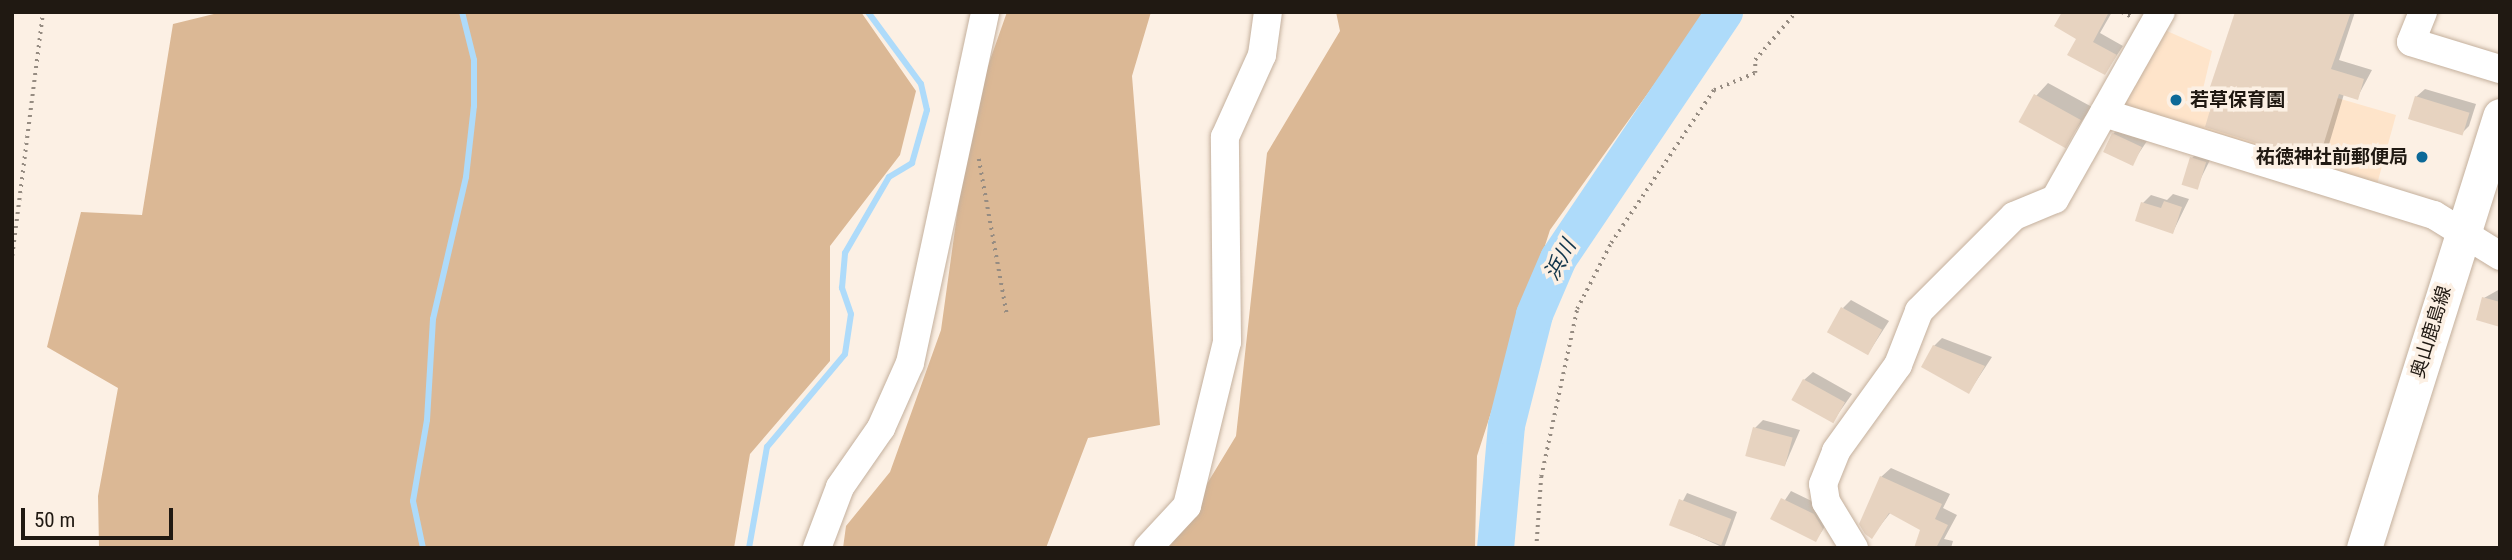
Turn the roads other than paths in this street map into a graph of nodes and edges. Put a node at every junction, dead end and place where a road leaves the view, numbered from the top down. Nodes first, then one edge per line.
1 (985, 12) edge
2 (1268, 12) edge
3 (2161, 12) edge
4 (2423, 12) edge
5 (2500, 69) edge
6 (2104, 113) junction
7 (2500, 116) edge
8 (2463, 229) junction
9 (2500, 256) edge
10 (817, 548) edge
11 (1148, 548) edge
12 (1854, 548) edge
13 (2364, 548) edge

1 - 10 street
2 - 11 street
3 - 6 street
4 - 5 street
6 - 8 street
6 - 12 street
7 - 8 main road, 奥山鹿島線
8 - 9 street
8 - 13 main road, 奥山鹿島線

